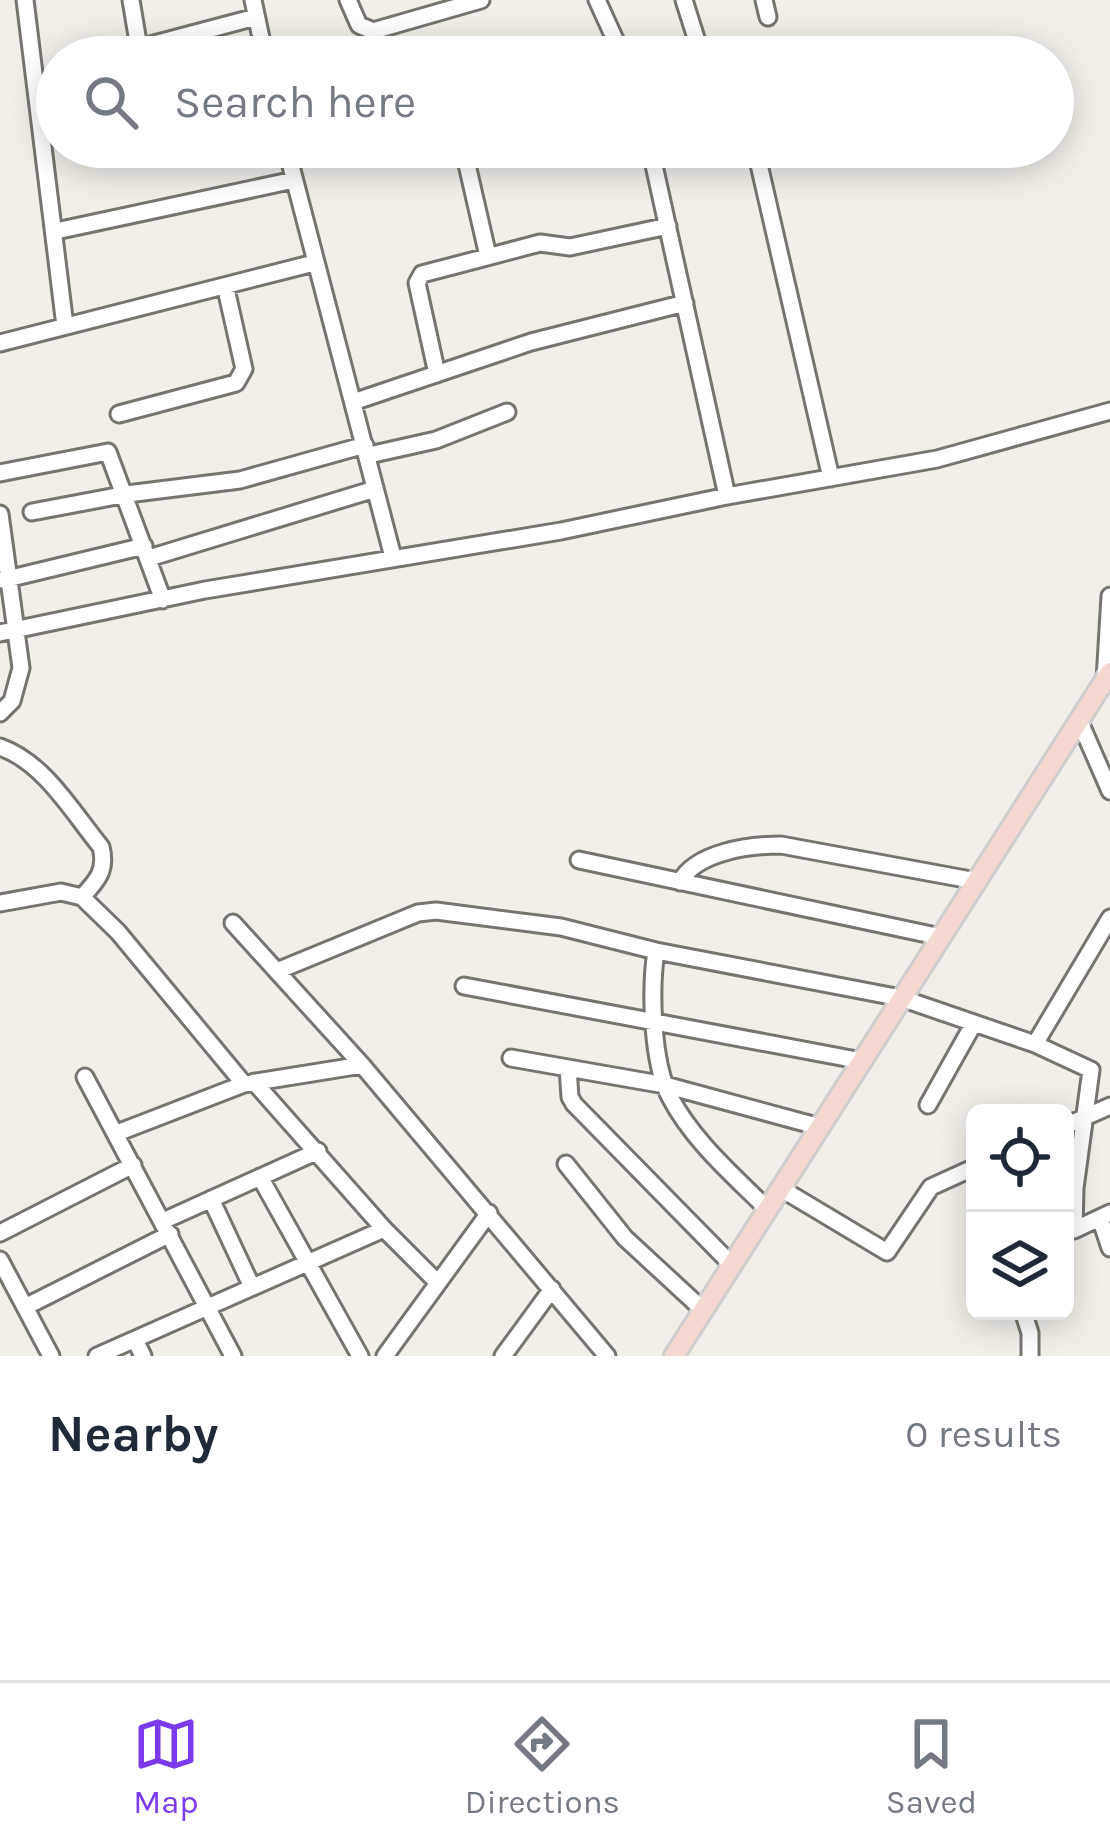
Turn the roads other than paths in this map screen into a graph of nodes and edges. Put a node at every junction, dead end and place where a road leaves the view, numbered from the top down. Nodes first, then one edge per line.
1 (25, 0) edge
2 (131, 0) edge
3 (348, 0) edge
4 (481, 0) edge
5 (597, 0) edge
6 (684, 0) edge
7 (255, 9) edge
8 (137, 36) edge
9 (183, 36) edge
10 (613, 36) edge
11 (695, 36) edge
12 (36, 82) edge
13 (48, 168) edge
14 (291, 168) edge
15 (468, 168) edge
16 (655, 168) edge
17 (759, 168) edge
18 (294, 180) junction
19 (668, 226) junction
20 (56, 231) junction
21 (488, 256) junction
22 (314, 263) junction
23 (226, 289) junction
24 (686, 303) junction
25 (64, 326) junction
26 (0, 343) edge
27 (436, 374) junction
28 (353, 402) junction
29 (1110, 411) edge
30 (507, 412) dead end
31 (118, 414) dead end
32 (367, 450) junction
33 (0, 473) edge
34 (831, 478) junction
35 (376, 489) junction
36 (127, 494) junction
37 (728, 496) junction
38 (32, 512) dead end
39 (0, 514) edge
40 (146, 552) junction
41 (393, 556) junction
42 (4, 579) edge
43 (1110, 596) edge
44 (163, 600) junction
45 (8, 631) edge
46 (1107, 676) edge
47 (0, 713) edge
48 (1079, 720) junction
49 (0, 747) edge
50 (1110, 791) edge
51 (580, 860) dead end
52 (680, 881) junction
53 (976, 881) junction
54 (82, 897) junction
55 (0, 903) edge
56 (1110, 918) edge
57 (233, 923) dead end
58 (941, 937) junction
59 (656, 951) junction
60 (277, 971) junction
61 (464, 986) dead end
62 (902, 998) junction
63 (654, 1020) junction
64 (974, 1023) junction
65 (1035, 1044) junction
66 (511, 1058) dead end
67 (862, 1061) junction
68 (362, 1065) junction
69 (568, 1068) junction
70 (86, 1077) dead end
71 (249, 1083) junction
72 (665, 1085) junction
73 (928, 1105) dead end
74 (1110, 1106) edge
75 (1084, 1118) junction
76 (1074, 1122) edge
77 (820, 1127) junction
78 (117, 1133) junction
79 (318, 1151) junction
80 (566, 1164) dead end
81 (133, 1165) junction
82 (966, 1171) edge
83 (260, 1177) junction
84 (781, 1188) junction
85 (211, 1199) junction
86 (767, 1209) junction
87 (1073, 1212) edge
88 (490, 1213) junction
89 (1105, 1216) edge
90 (167, 1227) junction
91 (384, 1229) junction
92 (1074, 1231) edge
93 (0, 1233) edge
94 (1110, 1248) edge
95 (0, 1261) edge
96 (308, 1264) junction
97 (732, 1264) junction
98 (438, 1283) junction
99 (252, 1287) junction
100 (552, 1288) junction
101 (208, 1305) junction
102 (25, 1307) junction
103 (703, 1310) junction
104 (1026, 1320) edge
105 (139, 1348) edge
106 (51, 1356) edge
107 (97, 1356) edge
108 (233, 1356) edge
109 (360, 1356) edge
110 (386, 1356) edge
111 (503, 1356) edge
112 (607, 1356) edge
113 (674, 1356) edge
114 (1030, 1356) edge

1 - 12 street
2 - 8 street
3 - 4 street
5 - 10 street
6 - 11 street
7 - 9 street
13 - 20 street
14 - 18 street
15 - 21 street
16 - 19 street
17 - 34 street
18 - 20 street
18 - 22 street
19 - 21 street
19 - 24 street
20 - 25 street
21 - 27 street
22 - 23 street
22 - 28 street
23 - 25 street
23 - 31 street
24 - 27 street
24 - 37 street
25 - 26 street
27 - 28 street
28 - 32 street
29 - 34 street
30 - 32 street
32 - 35 street
32 - 36 street
33 - 36 street
34 - 37 street
35 - 40 street
35 - 41 street
36 - 38 street
36 - 40 street
37 - 41 street
39 - 42 street
40 - 42 street
40 - 44 street
41 - 44 street
42 - 45 street
43 - 46 street
44 - 45 street
45 - 47 street
46 - 48 main road
48 - 50 street
48 - 53 main road
49 - 54 street
51 - 52 street
52 - 53 street
52 - 58 street
53 - 58 main road
54 - 55 street
54 - 71 street
56 - 65 street
57 - 60 street
58 - 62 main road
59 - 60 street
59 - 62 street
59 - 63 street
60 - 68 street
61 - 63 street
62 - 64 street
62 - 67 main road
63 - 67 street
63 - 72 street
64 - 65 street
64 - 73 street
65 - 75 street
66 - 69 street
67 - 77 main road
68 - 71 street
68 - 88 street
69 - 72 street
69 - 97 street
70 - 78 street
71 - 78 street
71 - 79 street
72 - 77 street
72 - 86 street
74 - 75 street
75 - 76 street
75 - 87 street
77 - 84 main road
78 - 81 street
79 - 83 street
79 - 91 street
80 - 103 street
81 - 90 street
81 - 93 street
82 - 84 street
83 - 85 street
83 - 96 street
84 - 86 main road
85 - 90 street
85 - 99 street
86 - 97 main road
88 - 98 street
88 - 100 street
89 - 92 street
89 - 94 street
90 - 101 street
90 - 102 street
91 - 96 street
91 - 98 street
95 - 102 street
96 - 99 street
96 - 109 street
97 - 103 main road
98 - 110 street
99 - 101 street
100 - 111 street
100 - 112 street
101 - 105 street
101 - 108 street
102 - 106 street
103 - 113 main road
104 - 114 street
105 - 107 street

